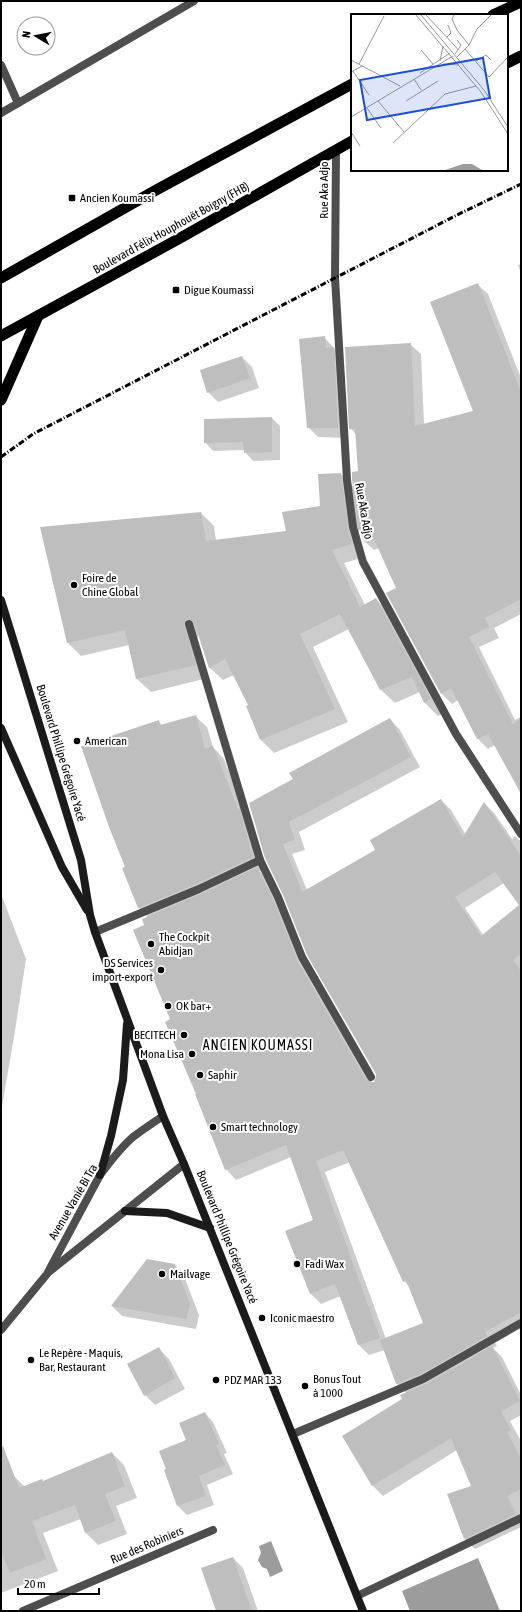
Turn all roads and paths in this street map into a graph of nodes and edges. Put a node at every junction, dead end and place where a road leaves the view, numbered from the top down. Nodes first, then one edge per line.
1 (194, 1) edge
2 (521, 2) edge
3 (495, 14) edge
4 (521, 56) edge
5 (508, 62) edge
6 (1, 65) edge
7 (351, 85) edge
8 (18, 103) junction
9 (1, 113) edge
10 (351, 142) edge
11 (336, 149) junction
12 (1, 278) edge
13 (38, 316) junction
14 (1, 336) edge
15 (1, 400) edge
16 (1, 600) edge
17 (189, 624) dead end
18 (1, 728) edge
19 (521, 834) edge
20 (260, 860) junction
21 (90, 916) junction
22 (95, 932) junction
23 (128, 1021) junction
24 (371, 1077) dead end
25 (163, 1116) junction
26 (184, 1164) junction
27 (100, 1175) junction
28 (125, 1211) junction
29 (210, 1228) junction
30 (47, 1274) junction
31 (521, 1323) edge
32 (1, 1330) edge
33 (293, 1434) junction
34 (521, 1518) edge
35 (213, 1530) dead end
36 (357, 1596) junction
37 (23, 1611) edge
38 (363, 1611) edge

1 - 8 street
2 - 3 highway
4 - 5 highway
6 - 8 street
7 - 12 highway
8 - 9 street
10 - 11 highway, Boulevard Félix Houphouët Boigny (FHB)
11 - 13 highway, Boulevard Félix Houphouët Boigny (FHB)
11 - 19 street, Rue Aka Adjo
13 - 14 highway, Boulevard Félix Houphouët Boigny (FHB)
13 - 15 highway
16 - 21 main road, Boulevard Phillipe Grégoire Yacé
17 - 20 street
18 - 21 main road, Boulevard Phillipe Grégoire Yacé
20 - 22 street
20 - 24 street
21 - 22 main road, Boulevard Phillipe Grégoire Yacé
22 - 23 main road, Boulevard Phillipe Grégoire Yacé
23 - 25 main road, Boulevard Phillipe Grégoire Yacé
23 - 27 main road
25 - 26 main road, Boulevard Phillipe Grégoire Yacé
25 - 27 street, Avenue Vanié Bi Tra
26 - 28 street, Avenue Vanié Bi Tra
26 - 29 main road, Boulevard Phillipe Grégoire Yacé
27 - 30 street, Avenue Vanié Bi Tra
28 - 29 main road
28 - 30 street, Avenue Vanié Bi Tra
29 - 33 main road, Boulevard Phillipe Grégoire Yacé
30 - 32 street, Avenue Vanié Bi Tra
31 - 33 street
33 - 36 main road, Boulevard Phillipe Grégoire Yacé
34 - 36 street
35 - 37 street, Rue des Robiniers
36 - 38 main road, Boulevard Phillipe Grégoire Yacé

